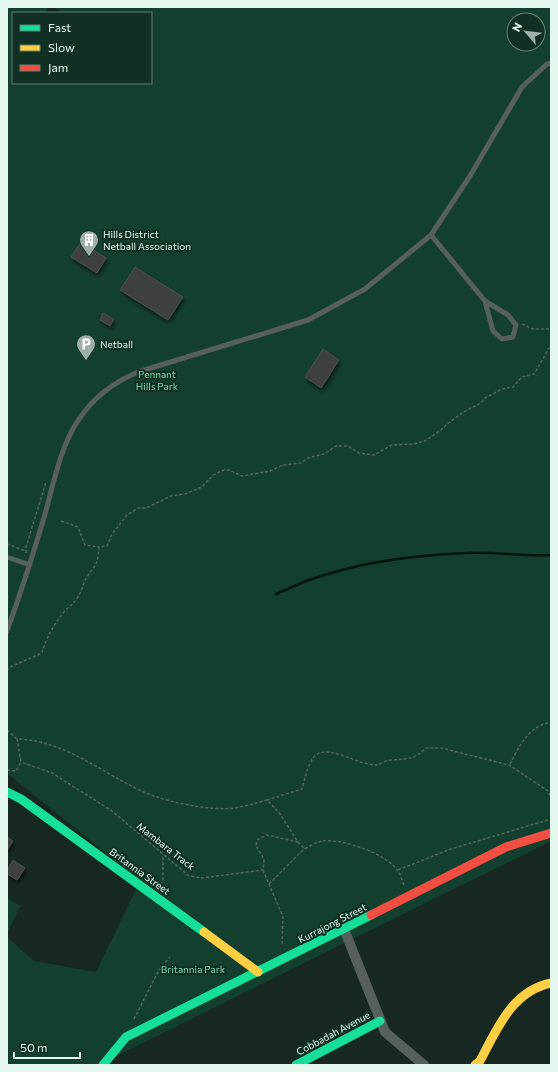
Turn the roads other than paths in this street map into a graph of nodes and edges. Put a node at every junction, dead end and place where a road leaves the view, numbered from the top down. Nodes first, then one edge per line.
1 (551, 63) edge
2 (431, 235) junction
3 (485, 301) junction
4 (7, 557) edge
5 (30, 565) junction
6 (7, 631) edge
7 (7, 792) edge
8 (551, 832) edge
9 (344, 929) junction
10 (258, 972) junction
11 (551, 983) edge
12 (380, 1021) junction
13 (103, 1065) edge
14 (296, 1065) edge
15 (424, 1065) edge
16 (475, 1065) edge

1 - 2 lane
2 - 3 lane
2 - 5 lane
3 - 3 lane
4 - 5 lane
5 - 6 lane
7 - 10 street, Britannia Street
8 - 9 street, Kurrajong Street
9 - 10 street, Kurrajong Street
9 - 12 street
10 - 13 street, Kurrajong Street
11 - 16 street
12 - 14 street, Cobbadah Avenue
12 - 15 street

